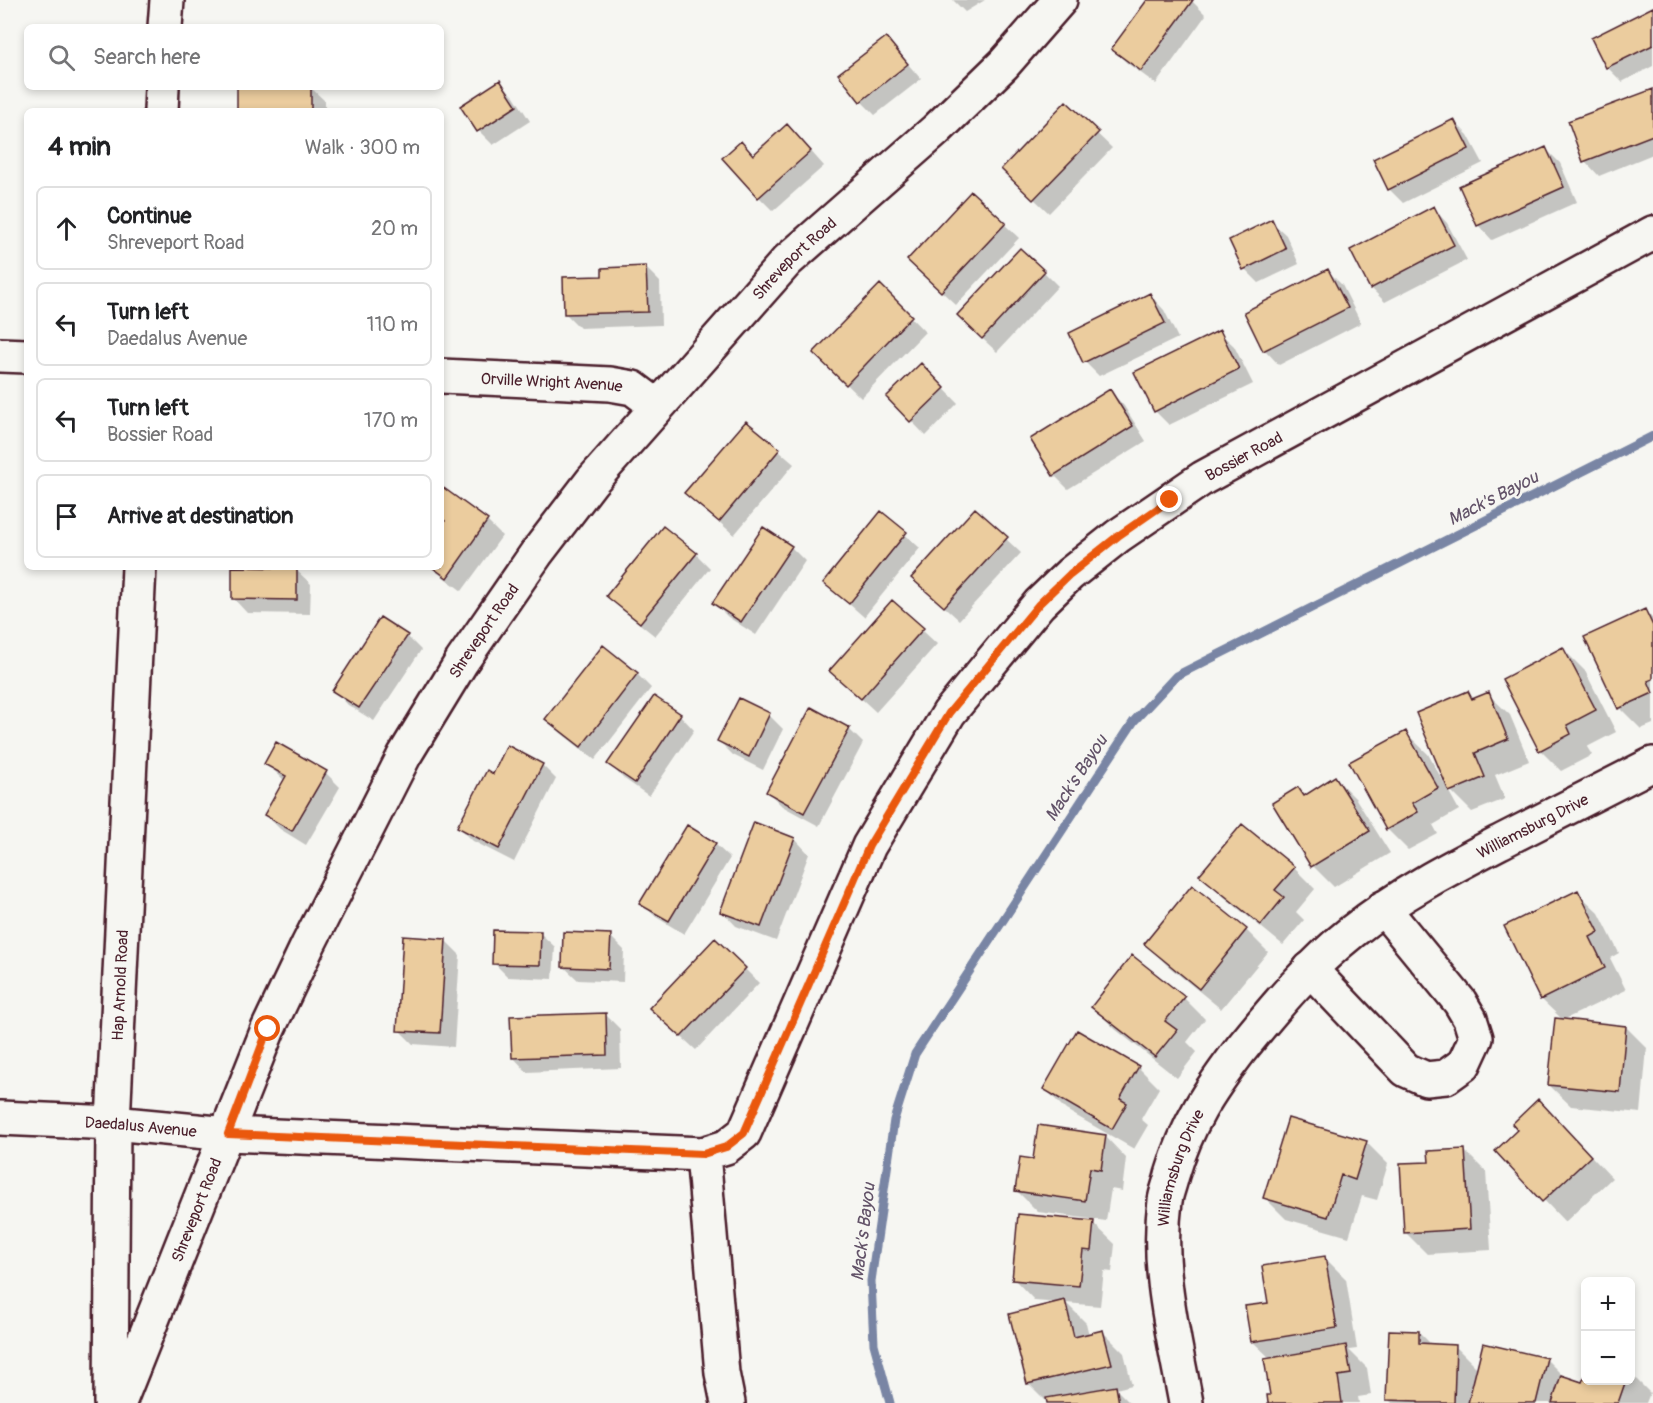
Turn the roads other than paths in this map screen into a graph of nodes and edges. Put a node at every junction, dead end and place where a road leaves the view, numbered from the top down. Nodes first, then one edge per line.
1 (166, 0) edge
2 (1060, 0) edge
3 (165, 24) edge
4 (162, 90) edge
5 (161, 108) edge
6 (1653, 233) edge
7 (0, 355) edge
8 (24, 356) edge
9 (444, 376) edge
10 (657, 406) junction
11 (139, 570) edge
12 (1653, 764) edge
13 (1383, 908) junction
14 (1310, 969) junction
15 (0, 1118) edge
16 (113, 1123) junction
17 (744, 1133) joint
18 (228, 1134) junction
19 (703, 1154) junction
20 (111, 1403) edge
21 (120, 1403) edge
22 (728, 1403) edge
23 (1186, 1403) edge

1 - 3 street
2 - 10 street, Shreveport Road
4 - 5 street
6 - 17 street, Bossier Road
7 - 8 street
9 - 10 street, Orville Wright Avenue
10 - 18 street, Shreveport Road
11 - 16 street, Hap Arnold Road
12 - 13 street, Williamsburg Drive
13 - 14 street, Williamsburg Drive
13 - 14 street
14 - 23 street, Williamsburg Drive
15 - 16 street, Daedalus Avenue
16 - 18 street, Daedalus Avenue
16 - 20 street, Hap Arnold Road
17 - 19 street, Daedalus Avenue
18 - 19 street, Daedalus Avenue
18 - 21 street, Shreveport Road
19 - 22 street

